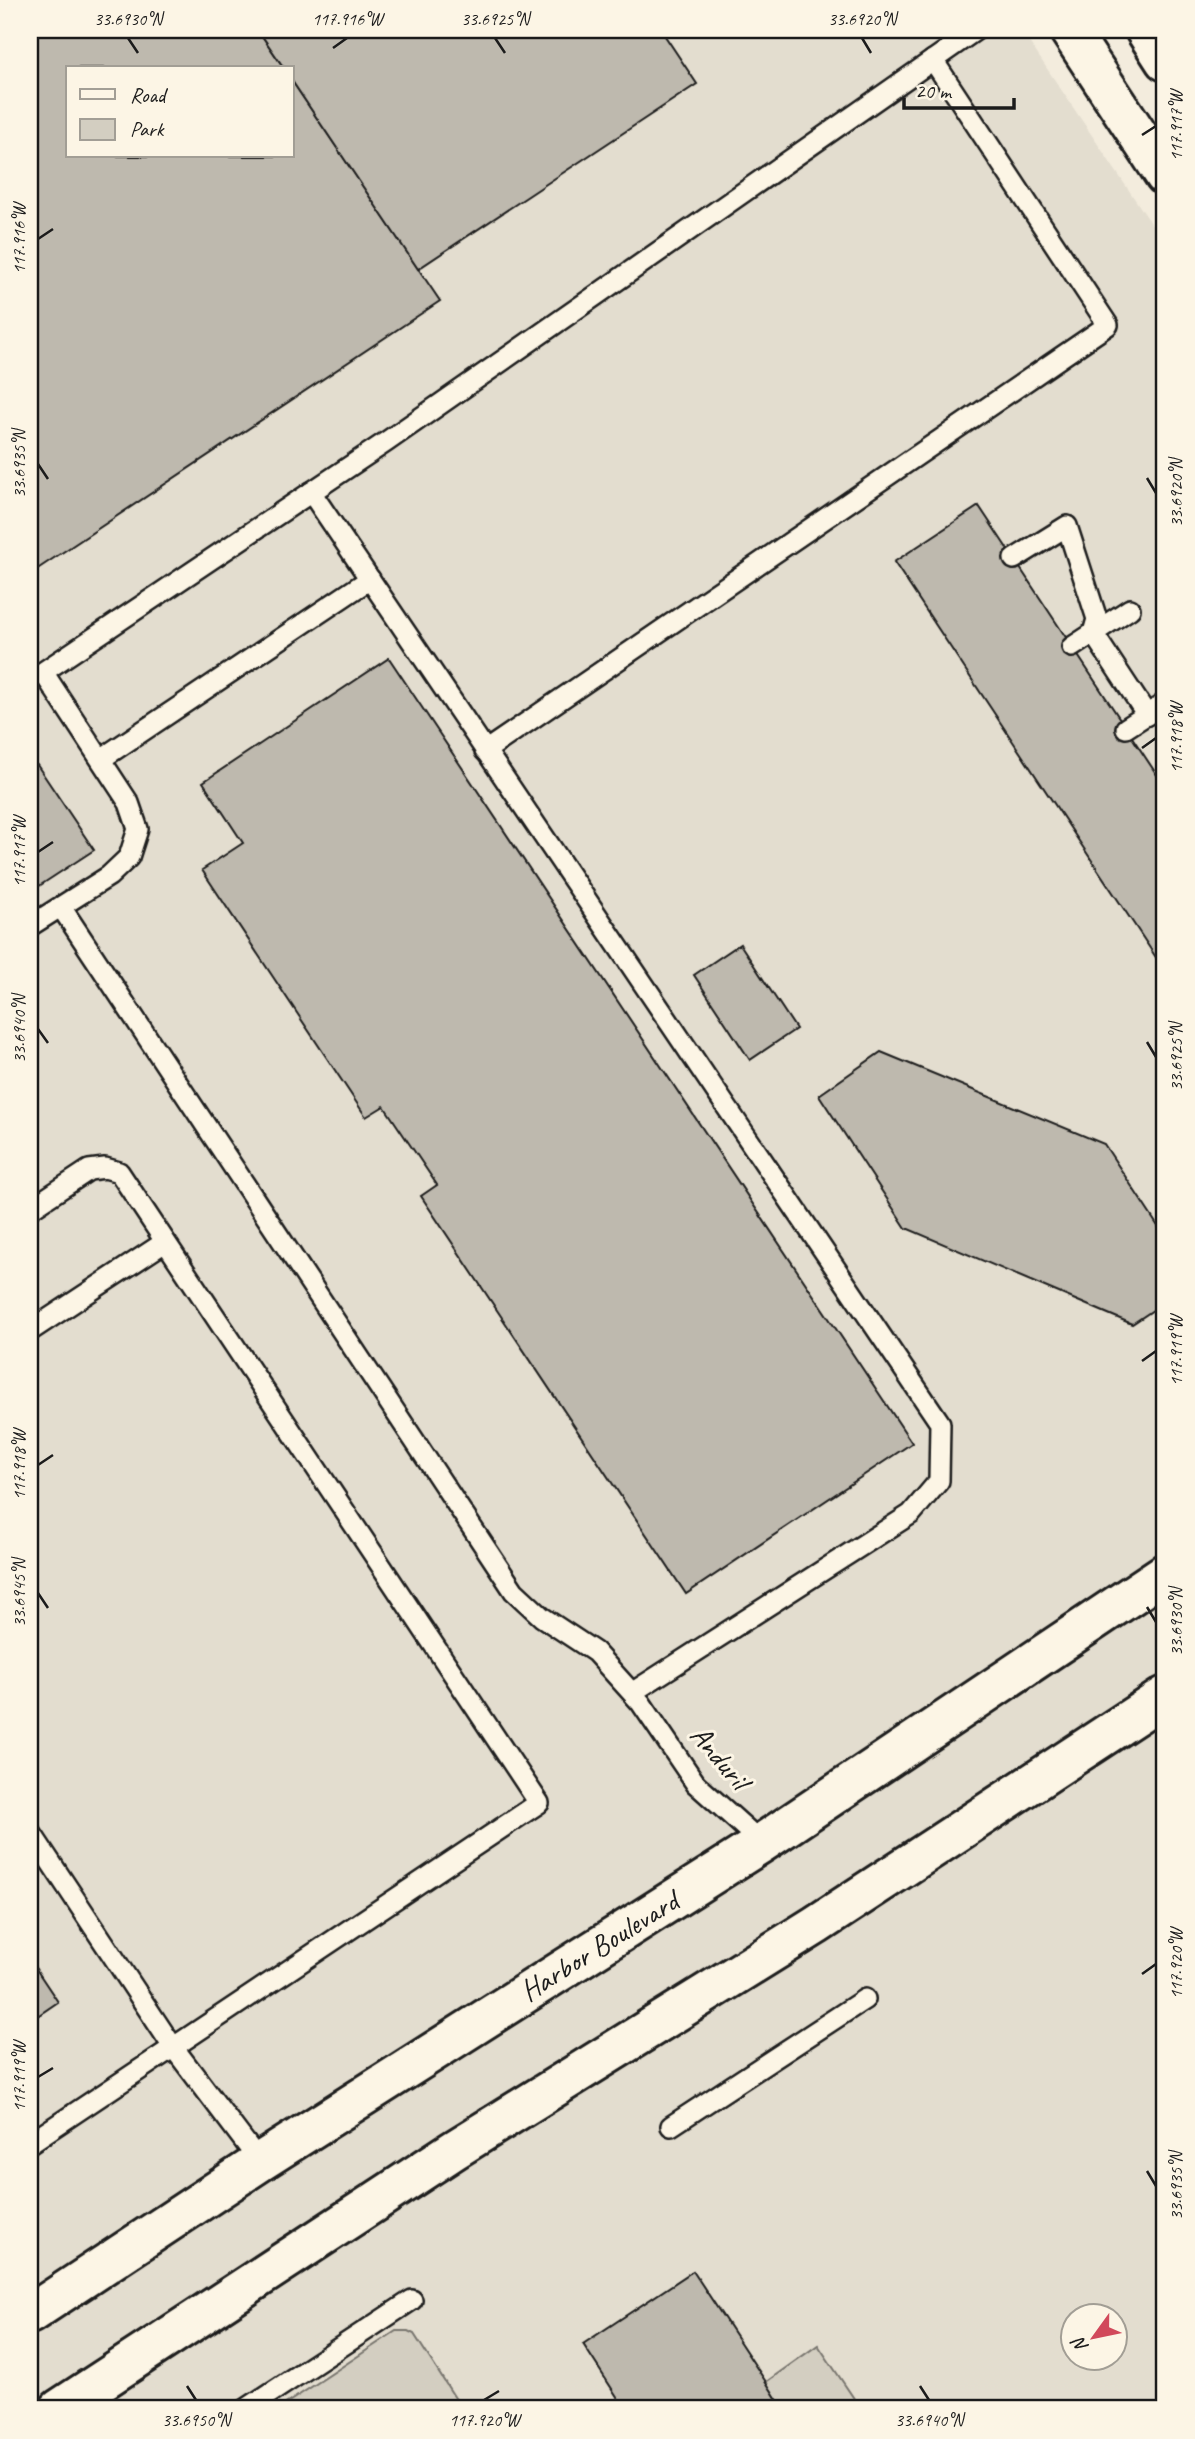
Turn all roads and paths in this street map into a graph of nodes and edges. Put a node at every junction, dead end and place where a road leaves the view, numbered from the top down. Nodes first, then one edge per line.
1 (976, 30) edge
2 (1069, 30) edge
3 (1145, 30) edge
4 (933, 60) junction
5 (1165, 61) edge
6 (1165, 176) edge
7 (311, 492) junction
8 (1014, 559) dead end
9 (370, 579) junction
10 (1130, 610) dead end
11 (1093, 633) junction
12 (1072, 646) dead end
13 (1165, 703) edge
14 (1147, 715) junction
15 (1126, 728) dead end
16 (485, 751) junction
17 (101, 759) junction
18 (61, 907) junction
19 (30, 926) edge
20 (30, 1209) edge
21 (165, 1242) junction
22 (30, 1331) edge
23 (1165, 1573) edge
24 (1165, 1696) edge
25 (637, 1697) junction
26 (30, 1831) edge
27 (762, 1843) junction
28 (865, 1999) dead end
29 (173, 2047) junction
30 (671, 2126) dead end
31 (30, 2143) edge
32 (260, 2162) junction
33 (412, 2300) dead end
34 (30, 2314) edge
35 (60, 2409) edge
36 (246, 2409) edge

1 - 4 lane
2 - 6 main road
3 - 5 main road
4 - 7 lane
4 - 16 lane
7 - 9 lane
7 - 17 lane
8 - 11 lane
9 - 16 lane
9 - 17 lane
10 - 11 lane
11 - 12 lane
11 - 14 lane
13 - 14 lane
14 - 15 lane
16 - 25 lane
17 - 18 lane
18 - 19 lane
18 - 25 lane, Anduril
20 - 21 lane
21 - 22 lane
21 - 29 lane
23 - 27 main road, Harbor Boulevard
24 - 35 main road
25 - 27 lane, Anduril
26 - 29 lane
27 - 32 main road, Harbor Boulevard
28 - 30 lane
29 - 31 lane
29 - 32 lane
32 - 34 main road, Harbor Boulevard
33 - 36 lane

